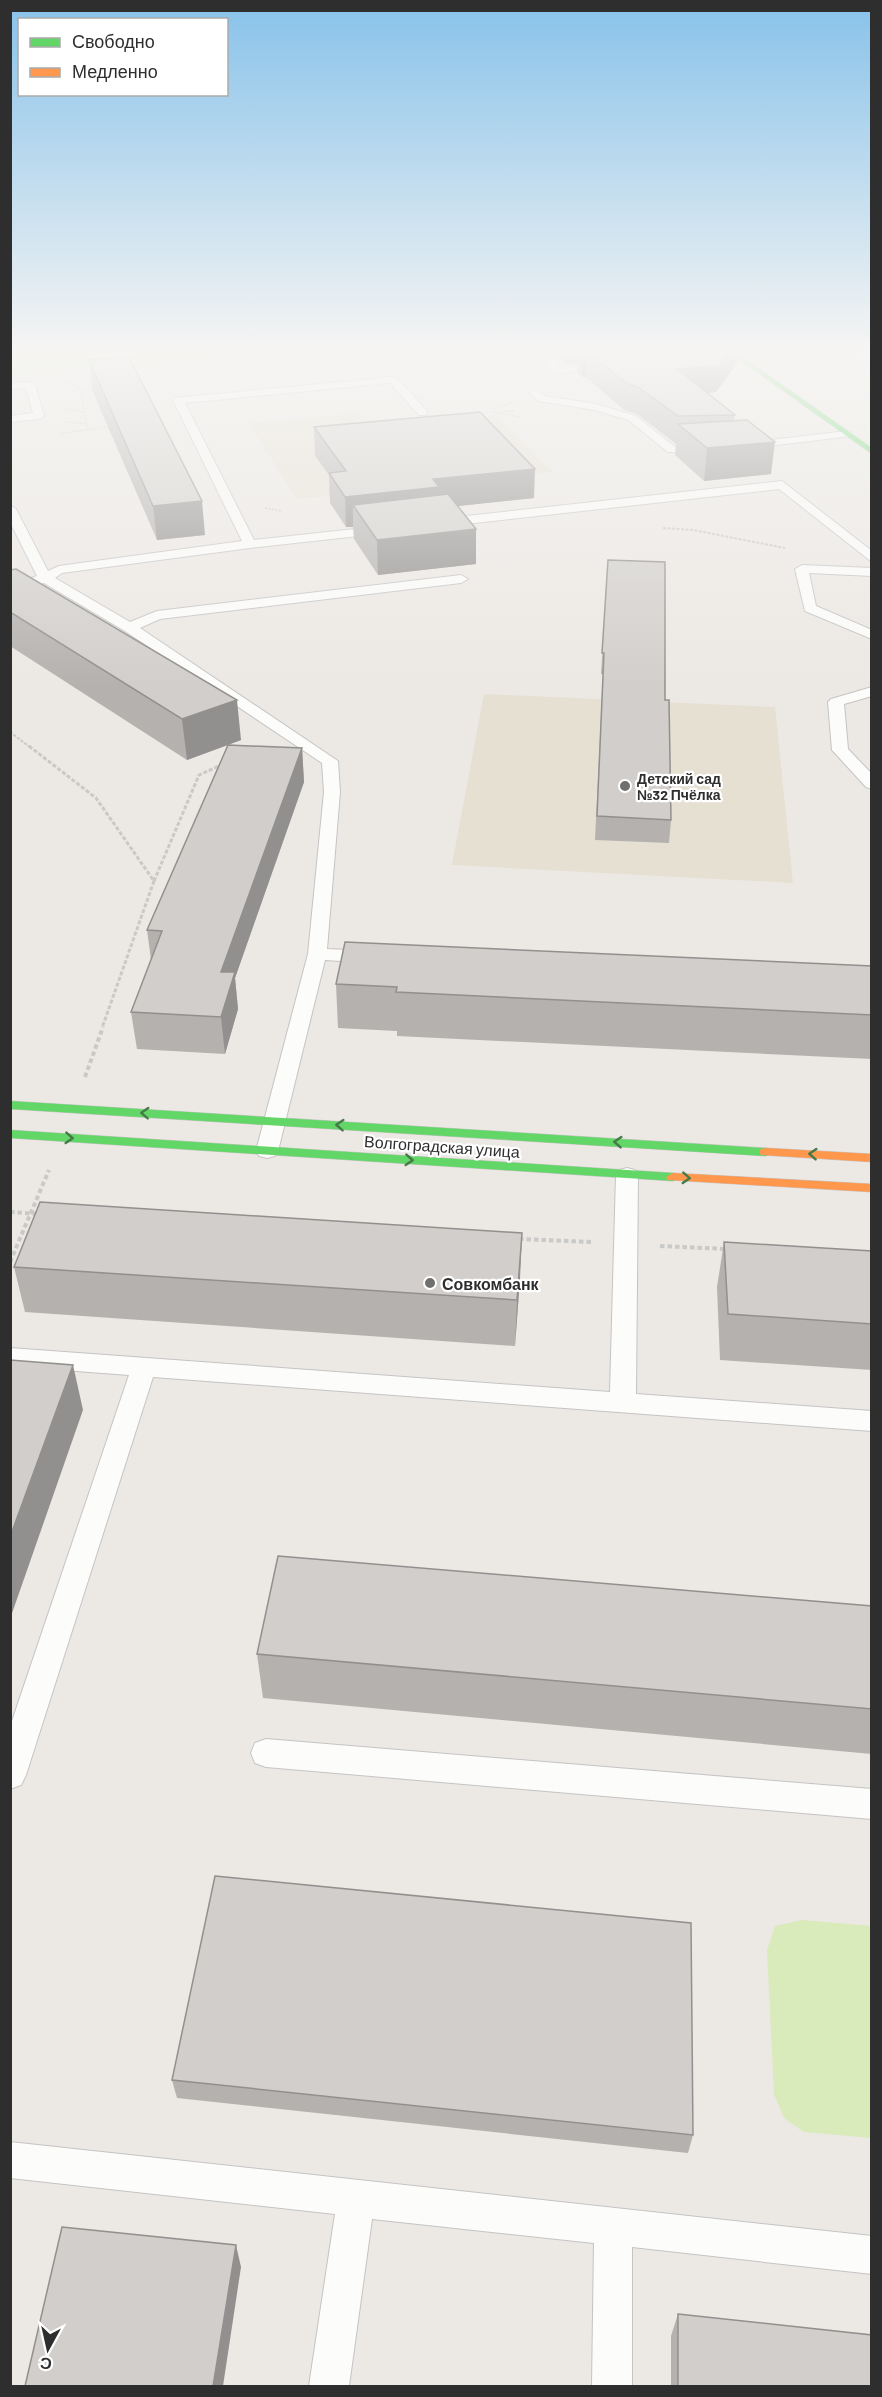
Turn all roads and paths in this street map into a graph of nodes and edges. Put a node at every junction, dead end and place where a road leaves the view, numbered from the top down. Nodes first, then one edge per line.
1 (209, 462) edge
2 (10, 509) edge
3 (428, 524) edge
4 (395, 528) edge
5 (658, 528) dead end
6 (250, 544) junction
7 (794, 549) dead end
8 (872, 558) edge
9 (872, 572) edge
10 (45, 578) junction
11 (460, 579) dead end
12 (10, 590) edge
13 (130, 628) junction
14 (872, 635) edge
15 (872, 691) edge
16 (10, 732) edge
17 (229, 762) edge
18 (872, 784) edge
19 (154, 881) junction
20 (317, 954) junction
21 (388, 958) edge
22 (10, 1105) edge
23 (73, 1109) junction
24 (274, 1121) junction
25 (10, 1134) edge
26 (62, 1137) junction
27 (267, 1151) junction
28 (872, 1158) edge
29 (627, 1175) junction
30 (872, 1188) edge
31 (10, 1212) edge
32 (31, 1214) junction
33 (43, 1214) edge
34 (507, 1238) edge
35 (626, 1244) junction
36 (731, 1250) edge
37 (10, 1262) edge
38 (10, 1357) edge
39 (144, 1367) junction
40 (623, 1403) junction
41 (872, 1421) edge
42 (266, 1753) dead end
43 (10, 1776) edge
44 (872, 1804) edge
45 (10, 2160) edge
46 (356, 2198) junction
47 (613, 2227) junction
48 (872, 2255) edge
49 (329, 2386) edge
50 (612, 2386) edge

1 - 6 lane
2 - 10 lane
3 - 8 lane
4 - 6 lane
5 - 7 path
6 - 10 lane
9 - 14 lane
10 - 12 lane
10 - 13 lane
11 - 13 lane
13 - 20 lane
15 - 18 lane
16 - 19 path
17 - 19 path
19 - 23 path
20 - 21 lane
20 - 24 lane
22 - 23 main road
24 -> 23 main road
24 - 27 lane
28 -> 24 main road
25 - 26 main road, Волгоградская улица
26 -> 27 main road, Волгоградская улица
26 - 32 path
27 -> 29 main road, Волгоградская улица
29 -> 30 main road, Волгоградская улица
29 - 35 lane
31 - 32 path
32 - 33 path
32 - 37 path
34 - 35 path
35 - 36 path
35 - 40 lane
38 - 39 lane
39 - 40 lane
39 - 43 lane
40 - 41 lane
42 - 44 lane
45 - 46 lane
46 - 47 lane
46 - 49 lane
47 - 48 lane
47 - 50 lane

